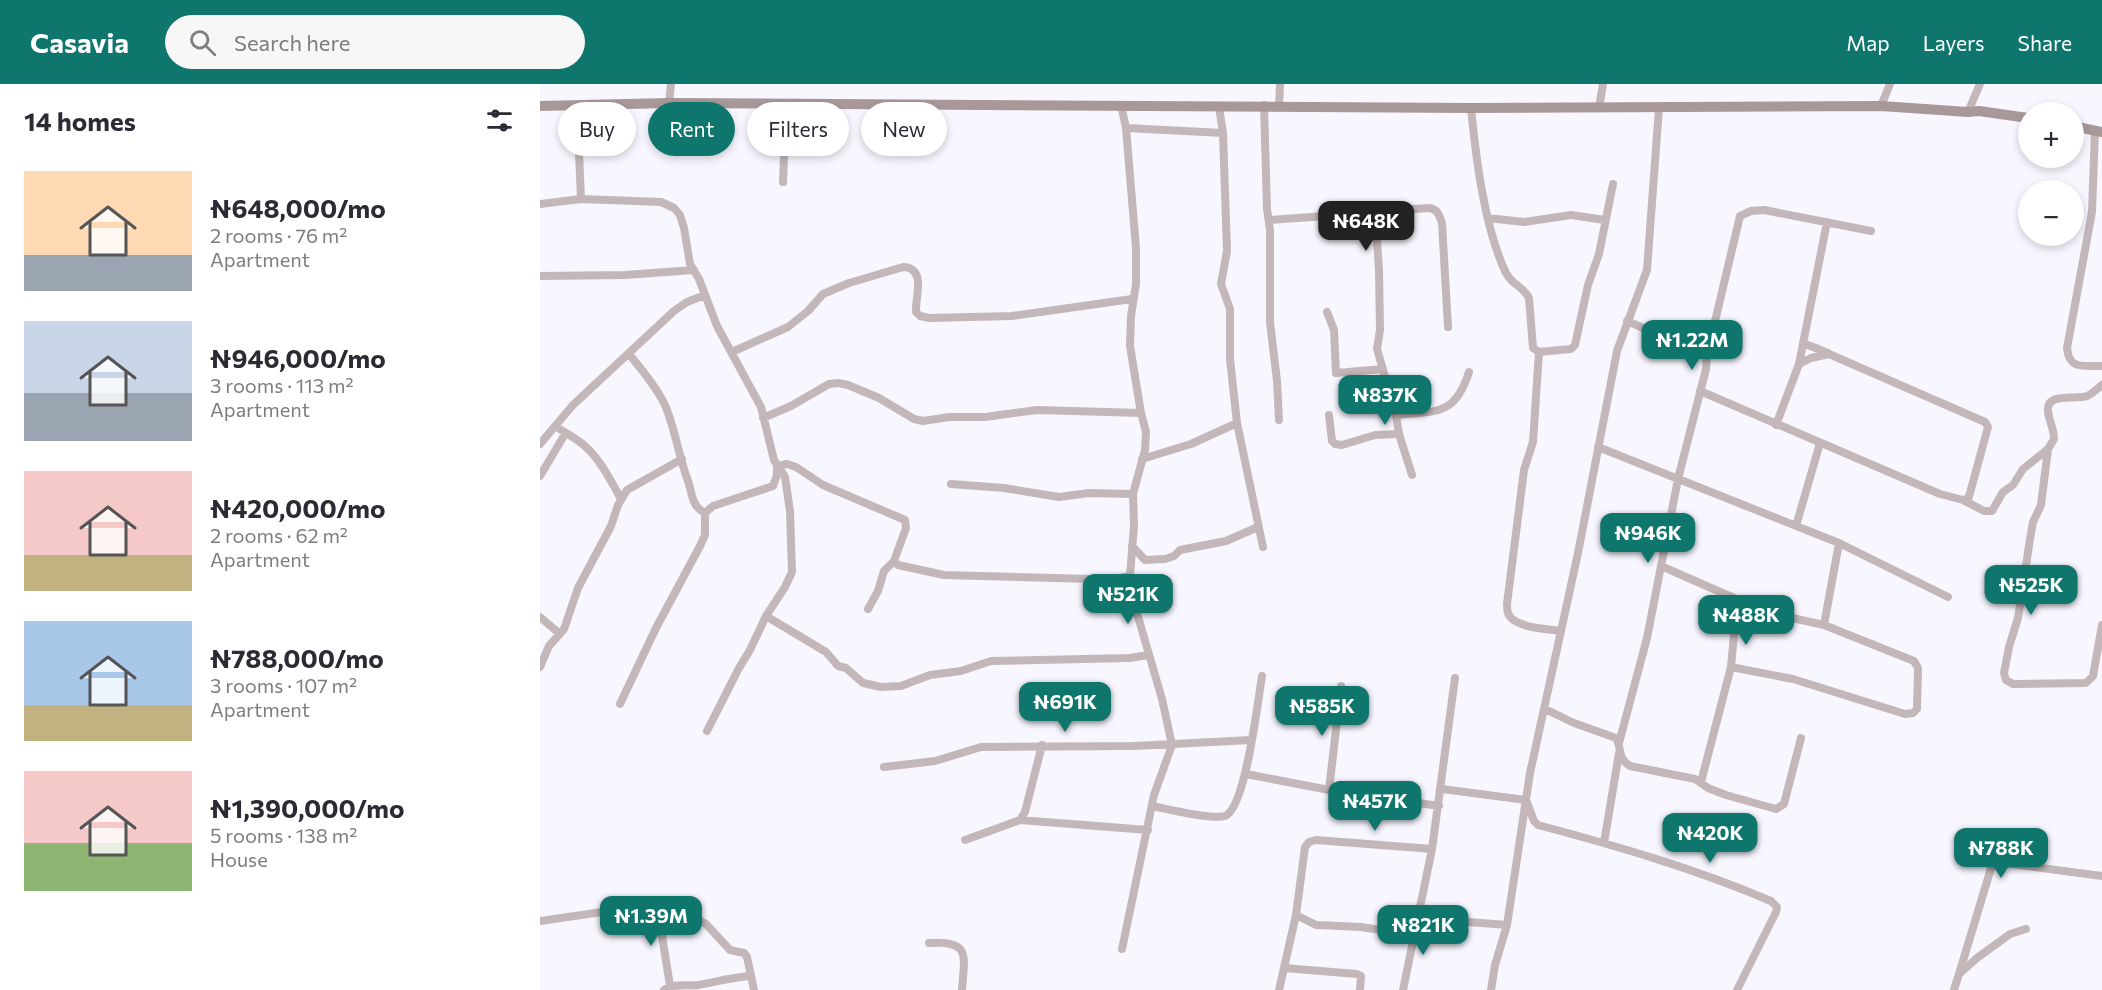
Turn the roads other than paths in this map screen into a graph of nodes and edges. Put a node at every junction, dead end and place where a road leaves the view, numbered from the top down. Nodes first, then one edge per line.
1 (671, 84) edge
2 (1280, 84) edge
3 (1603, 84) edge
4 (1890, 84) edge
5 (1980, 84) edge
6 (669, 102) edge
7 (849, 103) edge
8 (1121, 105) junction
9 (1264, 105) junction
10 (540, 106) edge
11 (558, 106) edge
12 (1280, 106) junction
13 (1881, 106) junction
14 (1219, 107) junction
15 (1471, 108) junction
16 (1599, 108) junction
17 (1659, 108) junction
18 (1968, 112) junction
19 (2018, 117) edge
20 (1126, 128) junction
21 (2098, 131) edge
22 (1223, 133) junction
23 (579, 156) edge
24 (784, 156) edge
25 (783, 182) dead end
26 (1613, 184) dead end
27 (581, 200) junction
28 (540, 204) edge
29 (1375, 211) junction
30 (1488, 218) junction
31 (1269, 220) junction
32 (1605, 220) junction
33 (1827, 222) junction
34 (1871, 231) dead end
35 (694, 270) junction
36 (540, 276) edge
37 (705, 295) junction
38 (1132, 299) junction
39 (1327, 312) dead end
40 (1627, 321) junction
41 (1448, 327) dead end
42 (1803, 343) junction
43 (732, 352) junction
44 (1539, 352) junction
45 (629, 354) junction
46 (1829, 354) junction
47 (1707, 355) junction
48 (1799, 364) junction
49 (2102, 366) edge
50 (1383, 369) junction
51 (1469, 372) dead end
52 (2102, 385) edge
53 (1700, 391) junction
54 (1141, 413) junction
55 (1396, 414) junction
56 (1329, 415) dead end
57 (763, 418) junction
58 (1279, 420) dead end
59 (1237, 423) junction
60 (1776, 425) junction
61 (556, 426) junction
62 (565, 434) junction
63 (1399, 434) junction
64 (1820, 443) junction
65 (540, 444) edge
66 (1598, 447) junction
67 (2048, 449) junction
68 (682, 459) junction
69 (1142, 459) junction
70 (777, 466) junction
71 (1412, 475) dead end
72 (540, 476) edge
73 (1678, 479) junction
74 (951, 484) dead end
75 (1133, 494) junction
76 (621, 499) junction
77 (1964, 500) junction
78 (705, 513) junction
79 (1258, 526) junction
80 (1796, 526) junction
81 (1839, 543) junction
82 (1132, 546) junction
83 (1263, 547) dead end
84 (894, 561) junction
85 (1661, 566) junction
86 (1130, 576) junction
87 (1948, 597) dead end
88 (1737, 606) junction
89 (868, 609) dead end
90 (766, 616) junction
91 (540, 617) edge
92 (1824, 625) junction
93 (2102, 625) edge
94 (1561, 631) junction
95 (560, 634) junction
96 (1149, 655) junction
97 (540, 667) edge
98 (1731, 667) junction
99 (1262, 676) dead end
100 (1455, 678) dead end
101 (1341, 686) dead end
102 (620, 704) dead end
103 (1545, 708) junction
104 (707, 730) dead end
105 (1802, 738) dead end
106 (1251, 740) junction
107 (1618, 743) junction
108 (1042, 745) junction
109 (1172, 745) junction
110 (1619, 753) junction
111 (884, 767) dead end
112 (1246, 774) junction
113 (1701, 782) junction
114 (1442, 789) junction
115 (1329, 790) junction
116 (1526, 800) junction
117 (1152, 806) junction
118 (1439, 806) junction
119 (1020, 820) junction
120 (1148, 830) junction
121 (965, 840) dead end
122 (1604, 843) junction
123 (1432, 849) junction
124 (2102, 876) edge
125 (657, 904) junction
126 (1296, 915) junction
127 (1417, 918) junction
128 (540, 921) edge
129 (1508, 925) junction
130 (2026, 929) dead end
131 (1414, 935) junction
132 (929, 943) dead end
133 (1122, 949) dead end
134 (1284, 968) junction
135 (1959, 974) junction
136 (751, 976) junction
137 (667, 988) edge
138 (754, 990) edge
139 (962, 990) edge
140 (1279, 990) edge
141 (1360, 990) edge
142 (1403, 990) edge
143 (1491, 990) edge
144 (1737, 990) edge
145 (1954, 990) edge

1 - 6 street
2 - 12 street
3 - 16 street
4 - 13 street
5 - 18 street
7 - 8 main road
8 - 14 main road
8 - 20 street
9 - 12 main road
9 - 14 main road
9 - 31 street
10 - 11 main road
12 - 15 main road
13 - 17 main road
13 - 18 main road
14 - 22 street
15 - 16 main road
15 - 30 street
16 - 17 main road
17 - 40 street
18 - 19 main road
20 - 22 street
20 - 38 street
21 - 49 street
22 - 59 street
23 - 27 street
24 - 25 street
26 - 32 street
27 - 28 street
27 - 35 street
29 - 31 street
29 - 41 street
29 - 50 street
30 - 32 street
30 - 44 street
31 - 58 street
32 - 44 street
33 - 34 street
33 - 42 street
33 - 47 street
35 - 36 street
35 - 37 street
37 - 43 street
37 - 45 street
38 - 43 street
38 - 54 street
39 - 50 street
40 - 47 street
40 - 66 street
42 - 46 street
42 - 48 street
43 - 57 street
44 - 94 street
45 - 61 street
45 - 68 street
46 - 48 street
46 - 77 street
47 - 53 street
48 - 60 street
50 - 55 street
51 - 55 street
52 - 67 street
53 - 60 street
53 - 73 street
54 - 57 street
54 - 69 street
55 - 63 street
56 - 63 street
57 - 70 street
59 - 69 street
59 - 79 street
60 - 64 street
61 - 62 street
61 - 65 street
62 - 72 street
62 - 76 street
63 - 71 street
64 - 77 street
64 - 80 street
66 - 73 street
66 - 94 street
67 - 77 street
67 - 93 street
68 - 76 street
68 - 78 street
69 - 75 street
70 - 78 street
70 - 84 street
70 - 90 street
73 - 80 street
73 - 85 street
74 - 75 street
75 - 82 street
76 - 95 street
78 - 102 street
79 - 82 street
79 - 83 street
80 - 81 street
81 - 87 street
81 - 92 street
82 - 86 street
84 - 86 street
84 - 89 street
85 - 88 street
85 - 107 street
86 - 96 street
88 - 92 street
88 - 98 street
90 - 96 street
90 - 104 street
91 - 95 street
92 - 98 street
94 - 103 street
95 - 97 street
96 - 109 street
98 - 113 street
99 - 106 street
100 - 114 street
101 - 115 street
103 - 107 street
103 - 116 street
105 - 113 street
106 - 109 street
106 - 112 street
107 - 110 street
108 - 109 street
108 - 111 street
108 - 119 street
109 - 117 street
110 - 113 street
110 - 122 street
112 - 115 street
112 - 117 street
114 - 116 street
114 - 118 street
115 - 118 street
116 - 122 street
116 - 129 street
117 - 120 street
118 - 123 street
119 - 120 street
119 - 121 street
120 - 133 street
122 - 144 street
123 - 126 street
123 - 127 street
124 - 135 street
125 - 128 street
125 - 136 street
125 - 137 street
126 - 131 street
126 - 134 street
127 - 129 street
127 - 131 street
129 - 143 street
130 - 135 street
131 - 142 street
132 - 139 street
134 - 140 street
134 - 141 street
135 - 145 street
136 - 137 street
136 - 138 street

